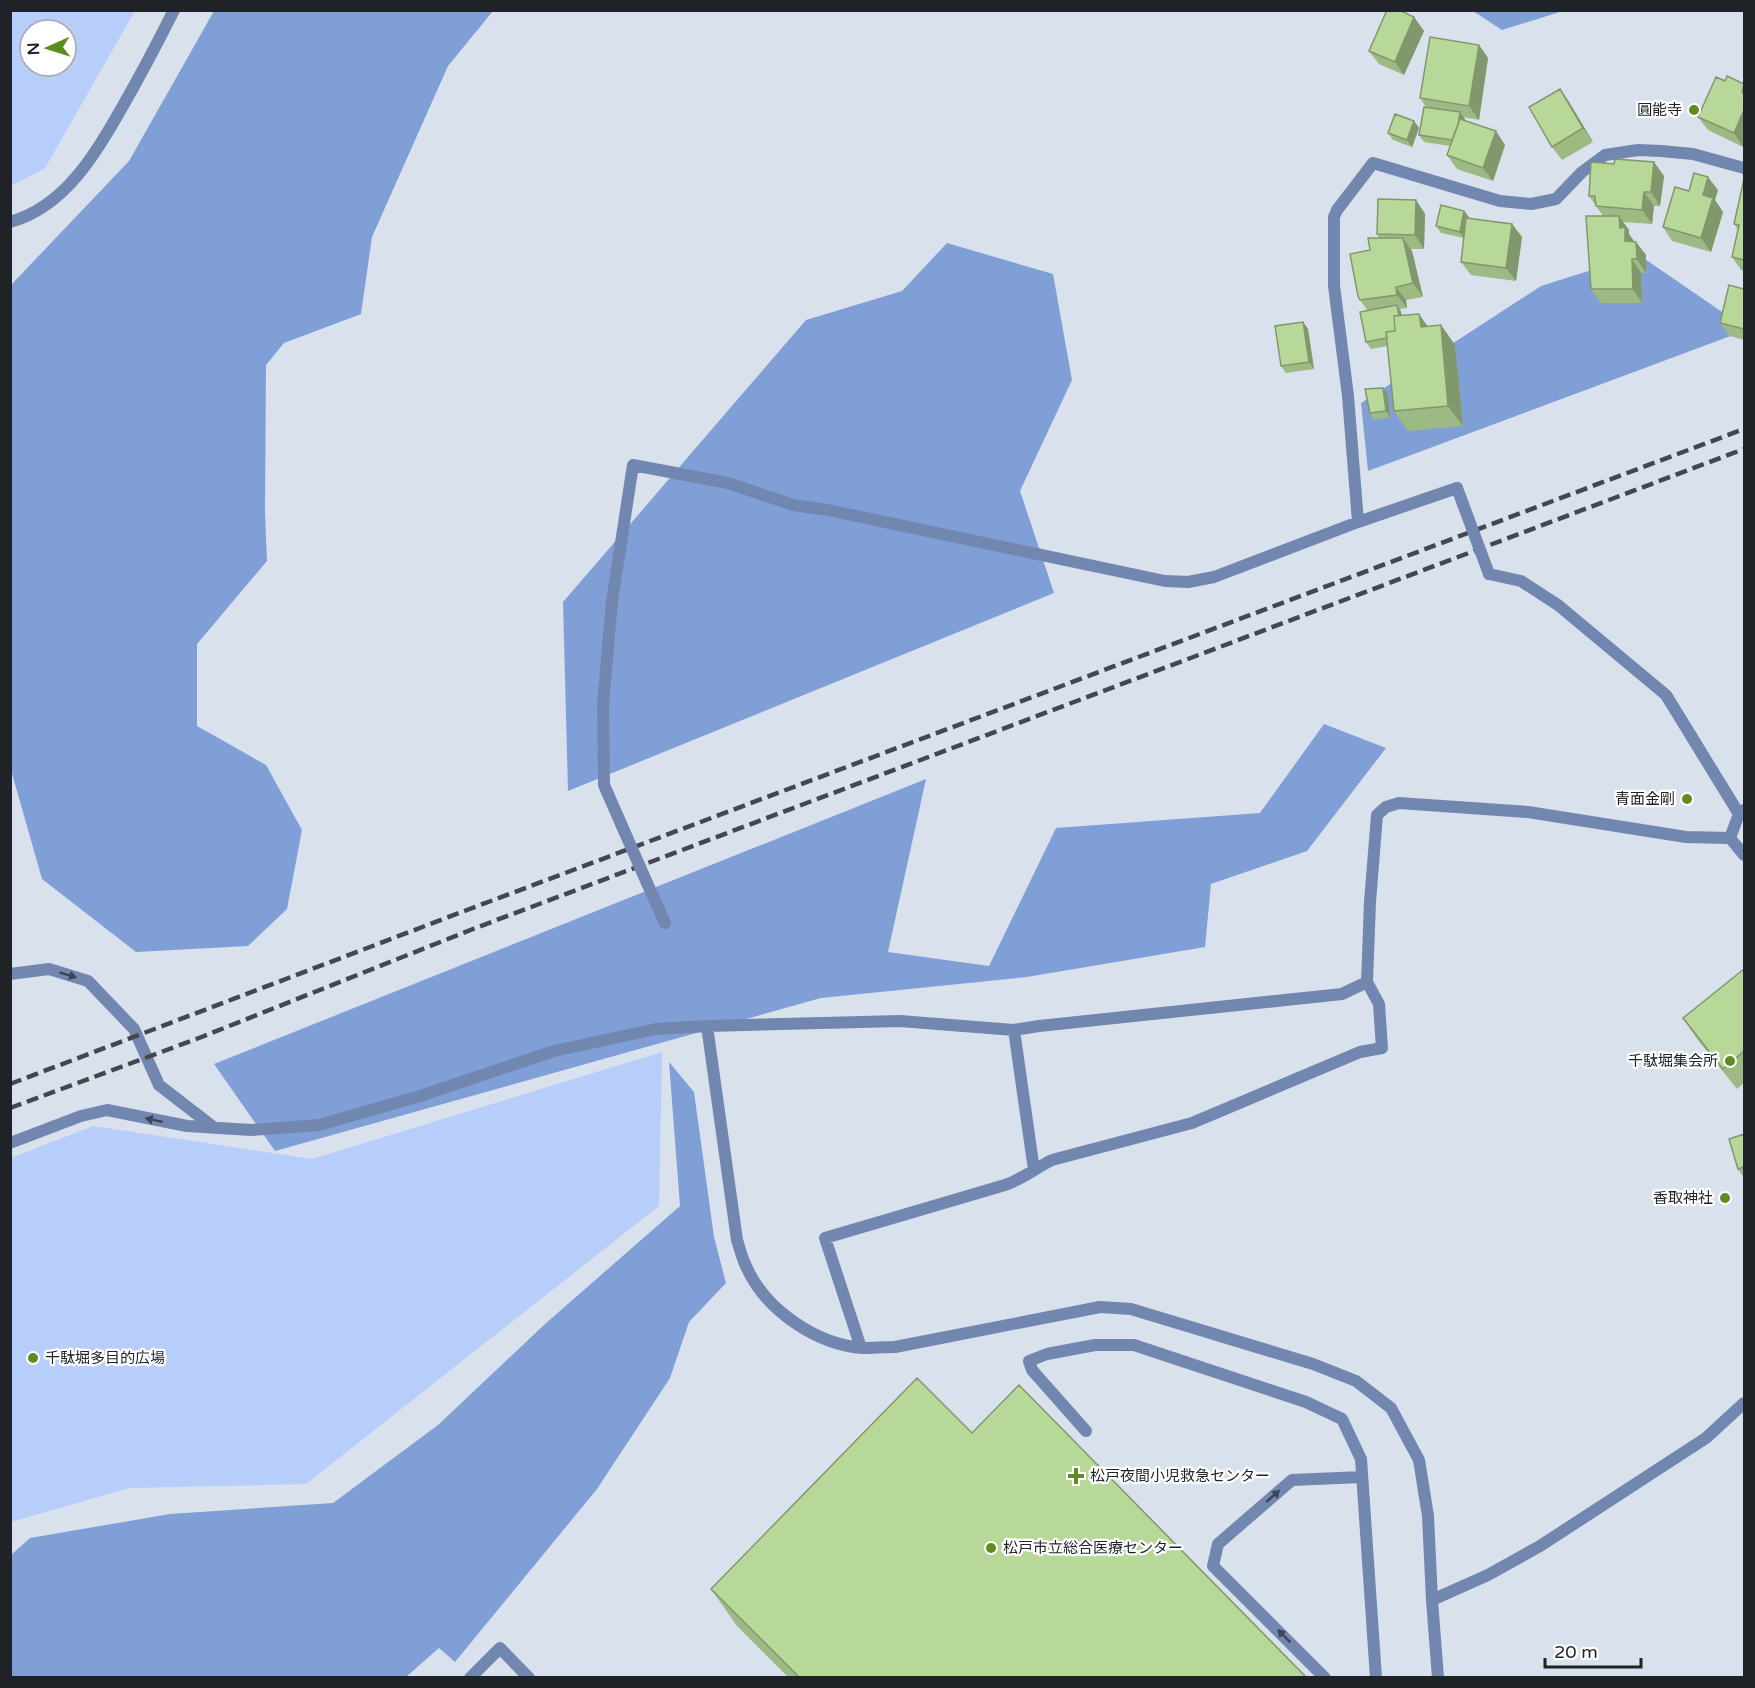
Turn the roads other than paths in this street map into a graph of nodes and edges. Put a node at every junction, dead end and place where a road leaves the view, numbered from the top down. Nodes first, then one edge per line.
1 (174, 10) edge
2 (1744, 168) edge
3 (10, 222) edge
4 (1358, 522) junction
5 (1742, 812) edge
6 (1730, 838) junction
7 (1744, 855) edge
8 (665, 923) dead end
9 (10, 974) edge
10 (1367, 982) junction
11 (707, 1026) junction
12 (1014, 1030) junction
13 (212, 1126) junction
14 (10, 1143) edge
15 (1034, 1170) junction
16 (861, 1348) junction
17 (1744, 1403) edge
18 (1086, 1431) dead end
19 (1362, 1477) junction
20 (1432, 1600) junction
21 (470, 1677) edge
22 (529, 1677) edge
23 (1325, 1677) edge
24 (1376, 1677) edge
25 (1438, 1677) edge

1 - 3 street
2 - 4 street
4 - 5 street, bridge
4 - 8 street, bridge
5 - 6 street
6 - 7 street
6 - 10 street
9 -> 13 street
10 - 12 street
10 - 15 street
11 - 12 street
11 - 13 street
11 - 16 street
12 - 15 street
13 -> 14 street
15 - 16 street
16 - 20 street
17 - 20 street
18 - 19 street
23 -> 19 street
19 - 24 street
20 - 25 street
21 - 22 street

